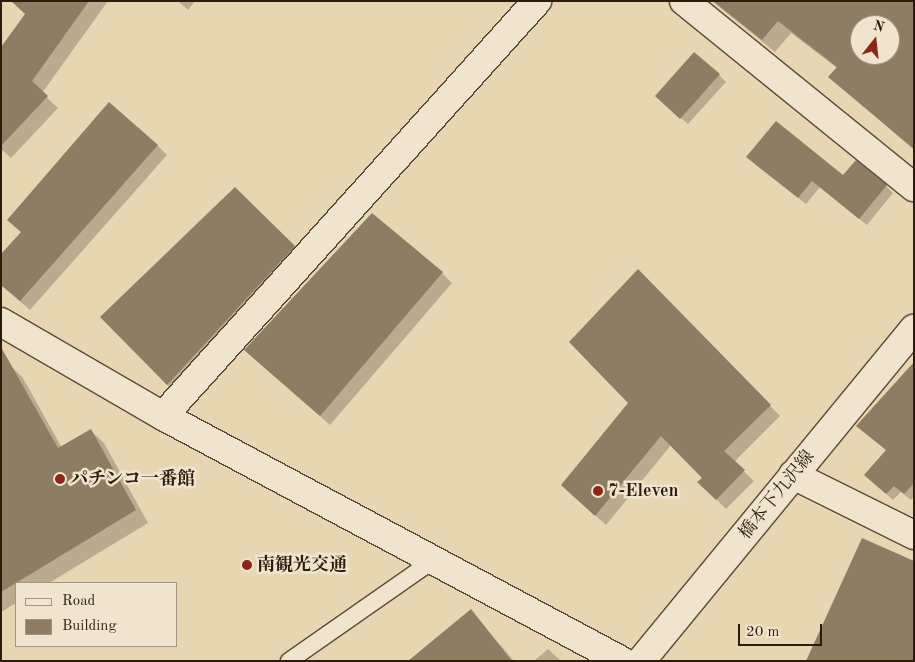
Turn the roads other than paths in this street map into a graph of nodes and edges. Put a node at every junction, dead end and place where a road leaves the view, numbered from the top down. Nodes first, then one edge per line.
1 (537, 1) edge
2 (684, 1) edge
3 (914, 186) edge
4 (1, 322) edge
5 (914, 329) edge
6 (163, 416) junction
7 (793, 475) junction
8 (914, 535) edge
9 (434, 560) junction
10 (289, 661) edge
11 (622, 661) edge
12 (641, 661) edge

1 - 6 street
2 - 3 street
4 - 6 street
5 - 7 street, 橋本下九沢線
6 - 9 street
7 - 8 street
7 - 12 street, 橋本下九沢線
9 - 10 lane
9 - 11 street

